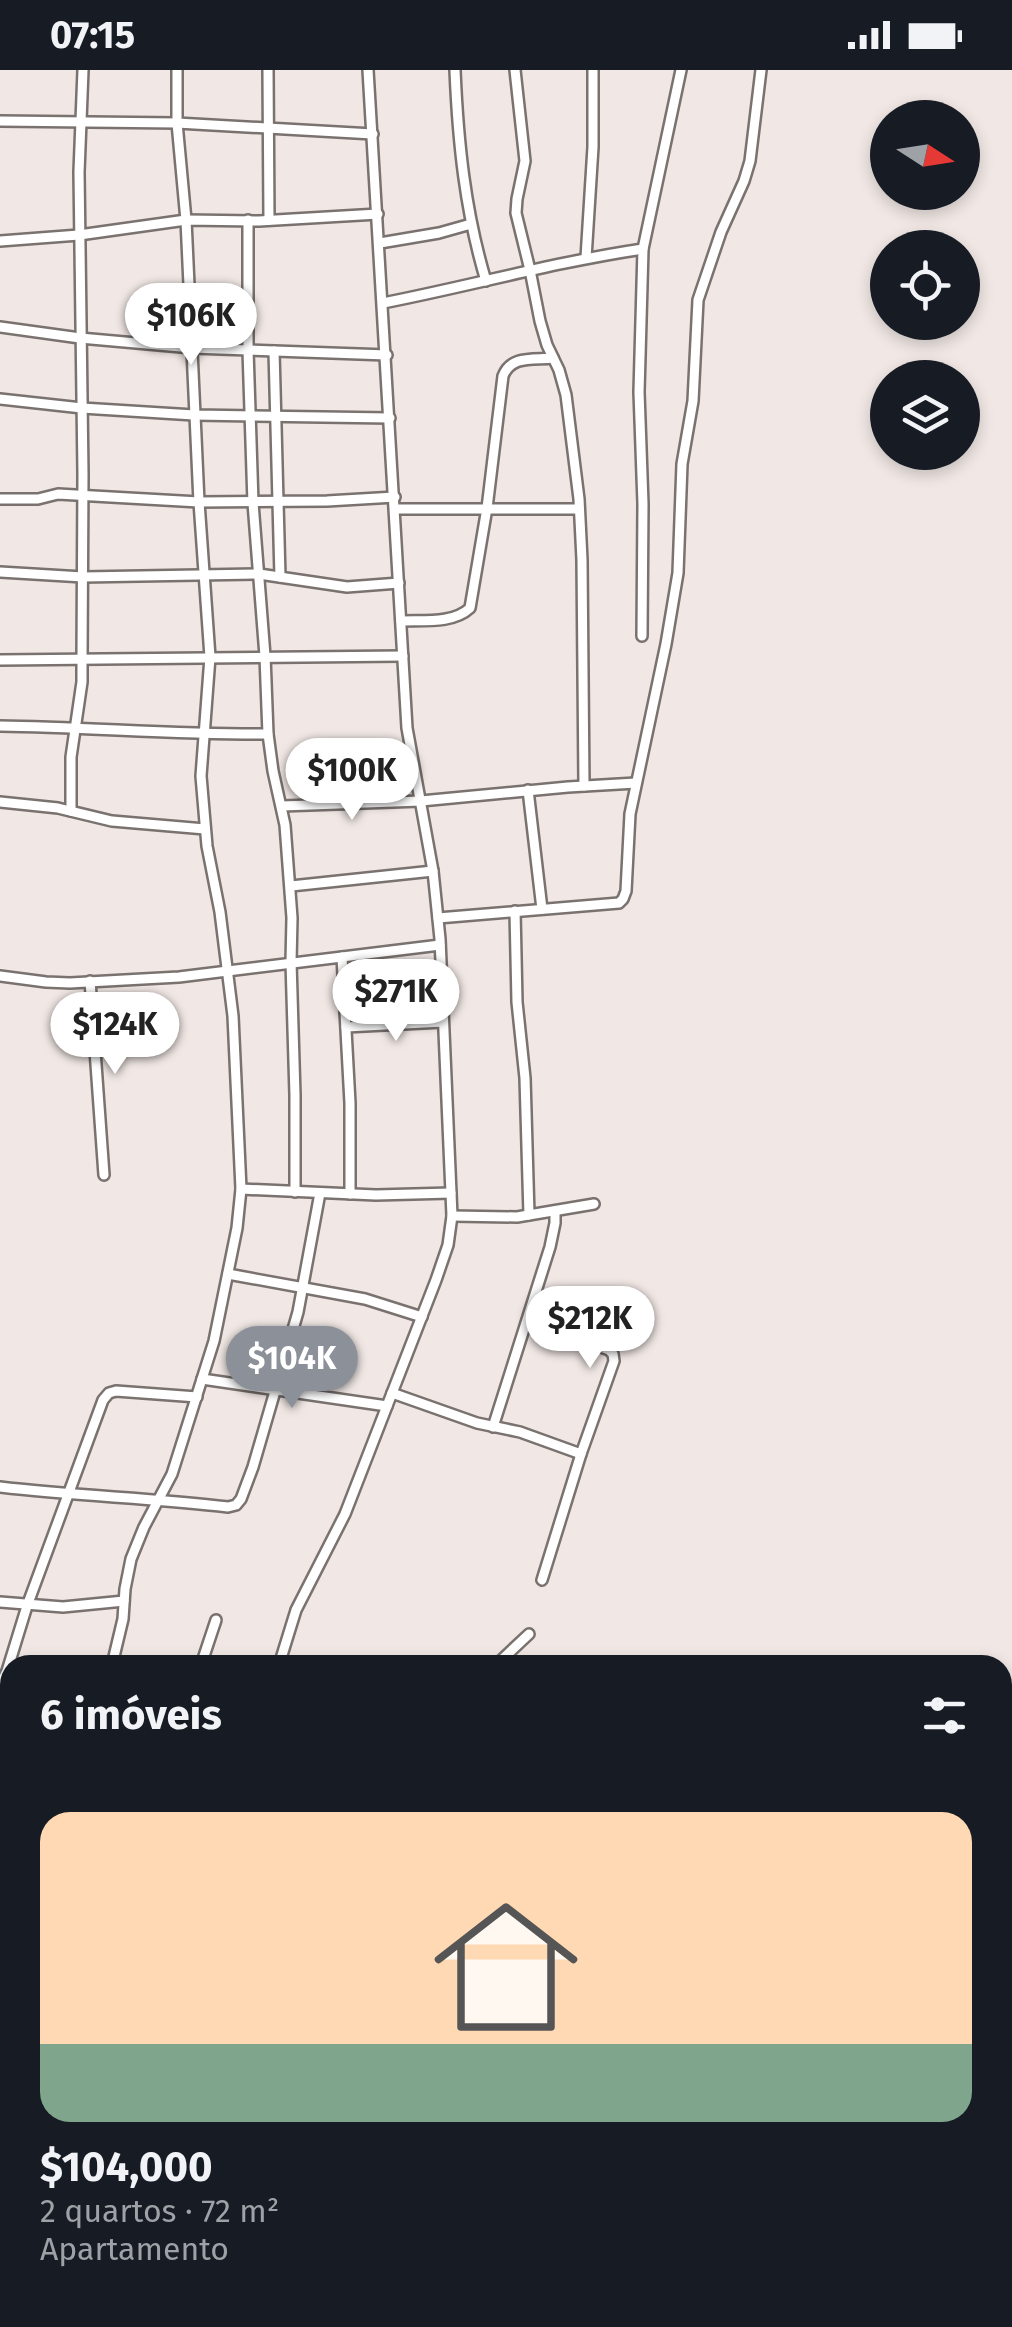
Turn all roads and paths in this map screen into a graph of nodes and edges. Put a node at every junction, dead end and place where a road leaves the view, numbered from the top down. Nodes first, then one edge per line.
1 (82, 70) edge
2 (177, 70) edge
3 (268, 70) edge
4 (368, 70) edge
5 (455, 70) edge
6 (516, 70) edge
7 (593, 70) edge
8 (680, 70) edge
9 (761, 70) edge
10 (80, 121) junction
11 (0, 122) edge
12 (178, 123) junction
13 (270, 128) junction
14 (373, 134) junction
15 (378, 214) junction
16 (186, 220) junction
17 (248, 220) junction
18 (269, 220) junction
19 (471, 224) junction
20 (79, 235) junction
21 (0, 241) edge
22 (380, 243) junction
23 (643, 248) junction
24 (586, 258) junction
25 (530, 270) junction
26 (486, 280) junction
27 (384, 302) junction
28 (0, 328) edge
29 (80, 338) junction
30 (192, 348) junction
31 (248, 350) junction
32 (274, 351) junction
33 (387, 355) junction
34 (553, 358) junction
35 (0, 399) edge
36 (82, 408) junction
37 (194, 415) junction
38 (250, 417) junction
39 (274, 418) junction
40 (390, 418) junction
41 (83, 495) junction
42 (394, 497) junction
43 (0, 499) edge
44 (198, 502) junction
45 (254, 502) junction
46 (277, 502) junction
47 (487, 508) junction
48 (579, 508) junction
49 (396, 510) junction
50 (0, 572) edge
51 (259, 574) junction
52 (204, 575) junction
53 (83, 576) junction
54 (280, 577) junction
55 (400, 583) junction
56 (402, 621) junction
57 (642, 636) dead end
58 (265, 656) junction
59 (404, 656) junction
60 (210, 658) junction
61 (0, 660) edge
62 (82, 660) junction
63 (0, 726) edge
64 (74, 728) junction
65 (204, 734) junction
66 (268, 734) junction
67 (636, 784) junction
68 (584, 786) junction
69 (528, 790) junction
70 (421, 801) junction
71 (0, 802) edge
72 (282, 806) junction
73 (70, 811) junction
74 (205, 829) junction
75 (433, 871) junction
76 (291, 886) junction
77 (542, 909) junction
78 (515, 911) junction
79 (438, 918) junction
80 (440, 946) junction
81 (342, 957) junction
82 (291, 962) junction
83 (228, 971) junction
84 (0, 976) edge
85 (90, 982) junction
86 (444, 1022) junction
87 (346, 1027) junction
88 (104, 1175) dead end
89 (240, 1189) junction
90 (296, 1192) junction
91 (451, 1192) junction
92 (320, 1193) junction
93 (350, 1194) junction
94 (594, 1204) dead end
95 (555, 1211) junction
96 (528, 1215) junction
97 (452, 1216) junction
98 (228, 1274) junction
99 (303, 1286) junction
100 (422, 1317) junction
101 (528, 1321) junction
102 (202, 1379) junction
103 (276, 1388) junction
104 (392, 1393) junction
105 (197, 1397) junction
106 (387, 1406) junction
107 (494, 1428) junction
108 (581, 1454) junction
109 (0, 1487) edge
110 (69, 1495) junction
111 (160, 1499) junction
112 (542, 1580) dead end
113 (124, 1601) junction
114 (0, 1602) edge
115 (27, 1606) junction
116 (216, 1620) dead end
117 (529, 1634) dead end
118 (12, 1655) edge
119 (114, 1655) edge
120 (204, 1655) edge
121 (283, 1655) edge
122 (507, 1655) edge

1 - 10 street
2 - 12 street
3 - 13 street
4 - 14 street
5 - 19 street
6 - 25 street
7 - 24 street
8 - 23 street
9 - 67 street
10 - 11 street
10 - 12 street
10 - 20 street
12 - 13 street
12 - 16 street
13 - 14 street
13 - 18 street
14 - 15 street
15 - 18 street
15 - 22 street
16 - 17 street
16 - 20 street
16 - 30 street
17 - 18 street
17 - 31 street
19 - 22 street
19 - 26 street
20 - 21 street
20 - 29 street
22 - 27 street
23 - 24 street
23 - 57 street
24 - 25 street
25 - 26 street
25 - 34 street
26 - 27 street
27 - 33 street
28 - 29 street
29 - 30 street
29 - 36 street
30 - 31 street
30 - 37 street
31 - 32 street
31 - 38 street
32 - 33 street
32 - 39 street
33 - 40 street
34 - 47 street
34 - 48 street
35 - 36 street
36 - 37 street
36 - 41 street
37 - 38 street
37 - 44 street
38 - 39 street
38 - 45 street
39 - 40 street
39 - 46 street
40 - 42 street
41 - 43 street
41 - 44 street
41 - 53 street
42 - 46 street
42 - 49 street
44 - 45 street
44 - 52 street
45 - 46 street
45 - 51 street
46 - 54 street
47 - 48 street
47 - 49 street
47 - 56 street
48 - 68 street
49 - 55 street
50 - 53 street
51 - 52 street
51 - 54 street
51 - 58 street
52 - 53 street
52 - 60 street
53 - 62 street
54 - 55 street
55 - 56 street
56 - 59 street
58 - 59 street
58 - 60 street
58 - 66 street
59 - 70 street
60 - 62 street
60 - 65 street
61 - 62 street
62 - 64 street
63 - 64 street
64 - 65 street
64 - 73 street
65 - 66 street
65 - 74 street
66 - 72 street
67 - 68 street
67 - 77 street
68 - 69 street
69 - 70 street
69 - 77 street
70 - 72 street
70 - 75 street
71 - 73 street
72 - 76 street
73 - 74 street
74 - 83 street
75 - 76 street
75 - 79 street
76 - 82 street
77 - 78 street
78 - 79 street
78 - 96 street
79 - 80 street
80 - 81 street
80 - 86 street
81 - 82 street
81 - 87 street
82 - 83 street
82 - 90 street
83 - 85 street
83 - 89 street
84 - 85 street
85 - 88 street
86 - 87 street
86 - 91 street
87 - 93 street
89 - 90 street
89 - 98 street
90 - 92 street
91 - 93 street
91 - 97 street
92 - 93 street
92 - 99 street
94 - 95 street
95 - 96 street
95 - 101 street
96 - 97 street
97 - 100 street
98 - 99 street
98 - 102 street
99 - 100 street
99 - 103 street
100 - 104 street
101 - 107 street
101 - 108 street
102 - 103 street
102 - 105 street
103 - 106 street
103 - 111 street
104 - 106 street
104 - 107 street
105 - 110 street
105 - 111 street
106 - 121 street
107 - 108 street
108 - 112 street
109 - 110 street
110 - 111 street
110 - 115 street
111 - 113 street
113 - 115 street
113 - 119 street
114 - 115 street
115 - 118 street
116 - 120 street
117 - 122 street

